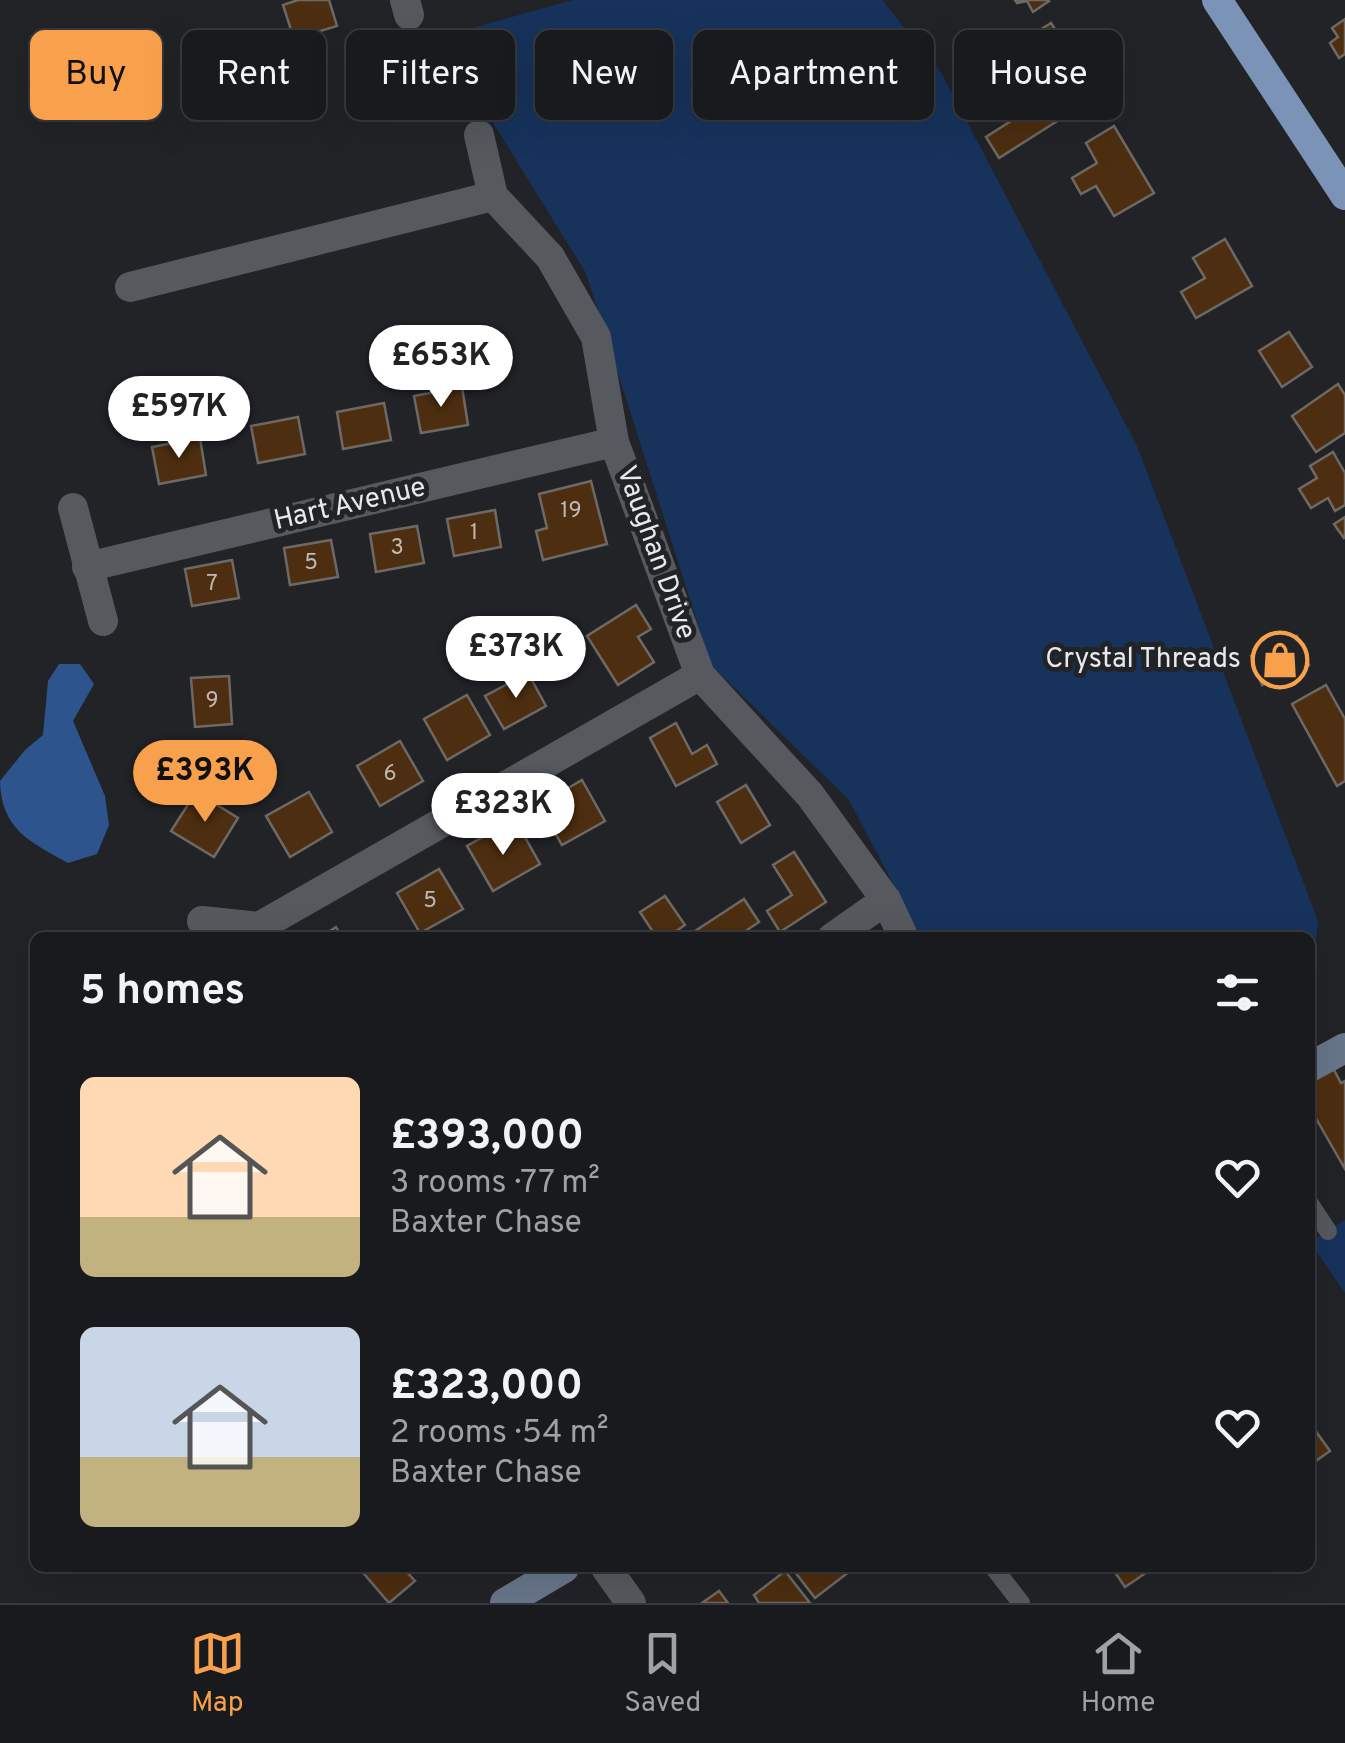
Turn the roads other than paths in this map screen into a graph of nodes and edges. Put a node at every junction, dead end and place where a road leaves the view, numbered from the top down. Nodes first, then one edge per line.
1 (1217, 0) edge
2 (478, 135) road end
3 (1345, 195) edge
4 (493, 196) junction
5 (130, 287) dead end
6 (614, 442) junction
7 (73, 508) dead end
8 (87, 567) junction
9 (103, 621) dead end
10 (700, 675) junction
11 (886, 900) junction
12 (202, 921) dead end
13 (262, 932) edge
14 (841, 932) edge
15 (901, 932) edge
16 (1345, 1048) edge
17 (1315, 1064) edge
18 (1315, 1212) edge
19 (1328, 1231) dead end
20 (557, 1572) edge
21 (609, 1572) edge
22 (997, 1572) edge
23 (504, 1603) edge
24 (632, 1603) edge
25 (1021, 1603) edge

1 - 3 main road
2 - 4 street, Vaughan Drive
4 - 5 street
4 - 6 street, Vaughan Drive
6 - 8 street, Hart Avenue
6 - 10 street, Vaughan Drive
7 - 8 street
8 - 9 street
10 - 11 street, Vaughan Drive
10 - 13 street
11 - 14 street
11 - 15 street, Vaughan Drive
12 - 13 street
16 - 17 street
18 - 19 lane
20 - 23 street
21 - 24 street
22 - 25 lane

